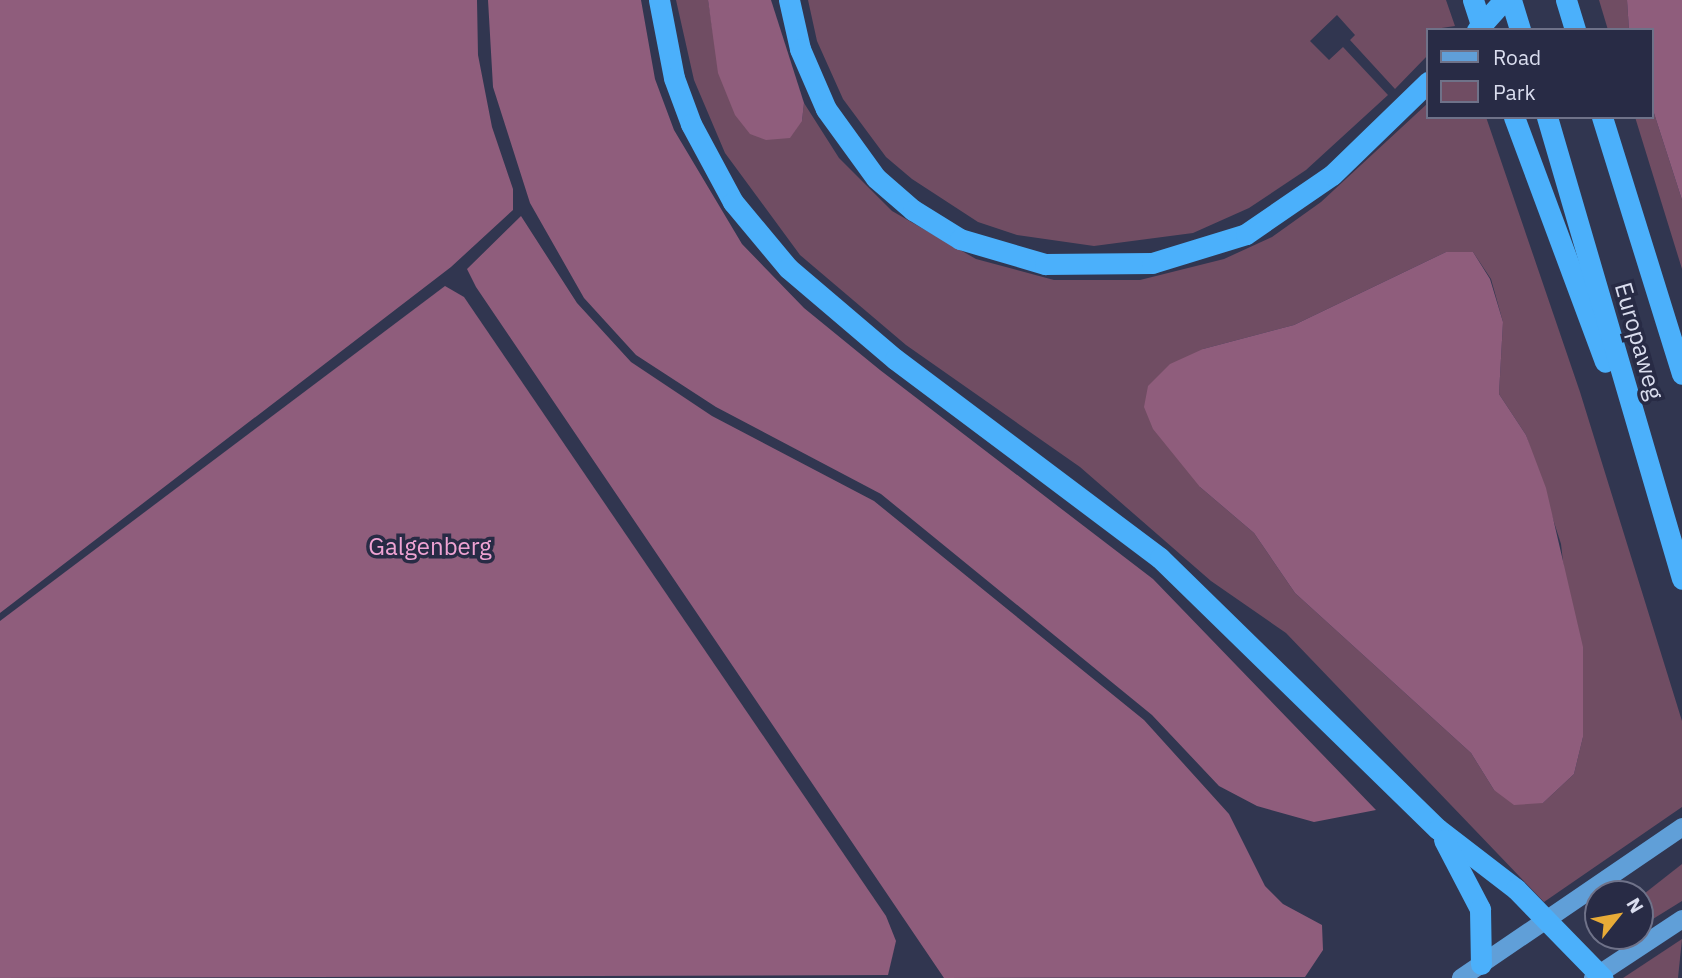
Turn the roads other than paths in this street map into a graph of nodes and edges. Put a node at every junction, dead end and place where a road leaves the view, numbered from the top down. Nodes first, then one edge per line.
1 (659, 0) edge
2 (789, 0) edge
3 (1473, 0) edge
4 (1504, 0) edge
5 (1511, 0) edge
6 (1566, 0) edge
7 (1479, 28) edge
8 (1482, 28) edge
9 (1519, 28) edge
10 (1574, 28) edge
11 (1426, 84) edge
12 (1515, 119) edge
13 (1548, 119) edge
14 (1603, 119) edge
15 (1682, 374) edge
16 (1651, 478) junction
17 (1682, 579) edge
18 (1682, 827) edge
19 (1437, 829) junction
20 (1682, 919) edge
21 (1544, 922) junction
22 (1481, 964) junction
23 (1599, 976) edge
24 (1461, 978) edge

1 - 19 highway
2 - 11 highway
3 - 8 highway
4 - 7 highway
5 - 9 highway
6 - 10 highway
12 - 16 highway
13 - 16 highway, Europaweg
14 - 15 highway, Europaweg
16 - 17 highway, Europaweg
18 - 21 main road
19 - 21 highway
19 - 22 highway
20 - 23 main road
21 - 22 main road
21 - 23 highway
22 - 24 main road

